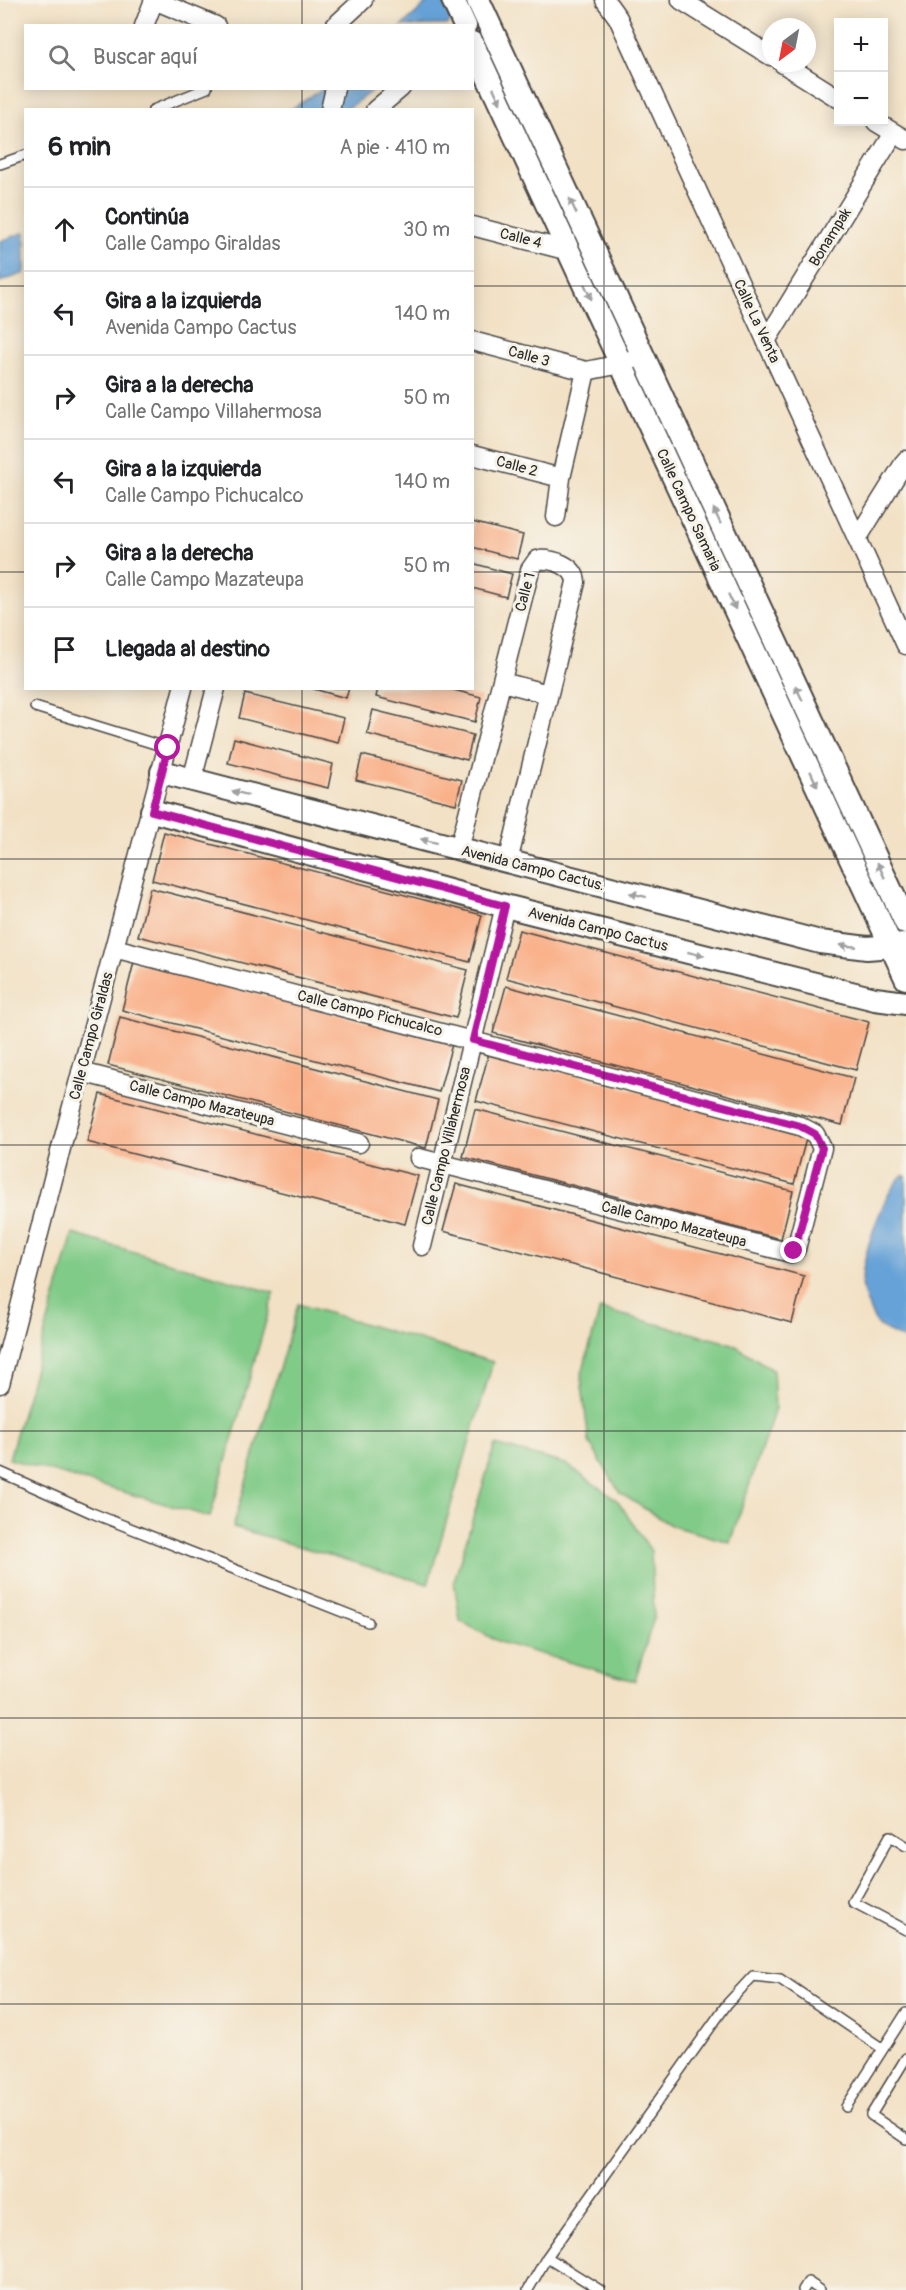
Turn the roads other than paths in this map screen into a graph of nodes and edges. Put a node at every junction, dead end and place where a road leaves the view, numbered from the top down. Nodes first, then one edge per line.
1 (154, 0) edge
2 (453, 0) edge
3 (605, 0) edge
4 (624, 0) edge
5 (681, 0) edge
6 (356, 11) edge
7 (479, 17) edge
8 (618, 18) junction
9 (145, 24) edge
10 (211, 24) edge
11 (337, 24) edge
12 (464, 24) edge
13 (474, 47) edge
14 (762, 50) edge
15 (796, 72) edge
16 (202, 90) edge
17 (335, 90) edge
18 (399, 90) edge
19 (834, 96) edge
20 (158, 108) edge
21 (330, 108) edge
22 (377, 108) edge
23 (882, 126) edge
24 (900, 137) edge
25 (24, 156) edge
26 (0, 164) edge
27 (474, 227) edge
28 (569, 251) junction
29 (766, 341) junction
30 (474, 342) edge
31 (642, 355) junction
32 (621, 364) junction
33 (586, 371) junction
34 (474, 455) edge
35 (906, 460) edge
36 (561, 478) junction
37 (556, 517) dead end
38 (857, 538) junction
39 (906, 645) edge
40 (502, 682) junction
41 (182, 690) edge
42 (215, 690) edge
43 (548, 694) junction
44 (35, 707) dead end
45 (168, 748) junction
46 (162, 772) junction
47 (192, 780) junction
48 (152, 811) junction
49 (459, 849) junction
50 (508, 862) junction
51 (505, 906) junction
52 (906, 923) edge
53 (899, 946) edge
54 (114, 948) junction
55 (906, 978) edge
56 (906, 1003) edge
57 (473, 1040) junction
58 (81, 1072) junction
59 (800, 1126) joint
60 (359, 1143) dead end
61 (418, 1158) dead end
62 (442, 1164) junction
63 (422, 1246) dead end
64 (0, 1384) edge
65 (0, 1472) edge
66 (368, 1622) dead end
67 (906, 1846) edge
68 (906, 1930) edge
69 (906, 2013) edge
70 (883, 2049) junction
71 (906, 2058) edge
72 (846, 2107) dead end
73 (906, 2139) edge
74 (547, 2257) junction
75 (528, 2290) edge
76 (600, 2290) edge
77 (803, 2290) edge
78 (820, 2290) edge

1 - 9 street
1 - 10 street
2 - 12 street
3 - 8 street, Calle La Venta
4 - 8 street
5 - 14 street
6 - 11 street
31 -> 7 street, Calle Campo Samaria
8 - 29 street, Calle La Venta
13 -> 28 street, Calle Campo Samaria
15 - 19 street
16 - 20 lane
17 - 21 street
18 - 22 street
23 - 24 street
24 - 29 street, Bonampak
25 - 26 lane
27 - 28 street, Calle 4
28 -> 32 street, Calle Campo Samaria
29 - 38 street, Calle La Venta
30 - 33 street, Calle 3
31 - 32 street
52 -> 31 street, Calle Campo Samaria
32 - 33 street
32 -> 53 street, Calle Campo Samaria
33 - 36 street
34 - 36 street, Calle 2
35 - 38 street
36 - 37 street
38 - 39 street, Calle La Venta
40 - 43 street
40 - 43 street, Calle 1
40 - 49 street, Calle 1
41 - 45 street, Calle Campo Giraldas
42 - 47 street
43 - 50 street, Calle 1
44 - 45 lane
45 - 46 street, Calle Campo Giraldas
46 - 47 street, Avenida Campo Cactus.
46 - 48 street, Calle Campo Giraldas
49 -> 47 street, Avenida Campo Cactus.
48 - 51 street, Avenida Campo Cactus
48 - 54 street, Calle Campo Giraldas
49 - 50 street, Avenida Campo Cactus.
53 -> 50 street, Avenida Campo Cactus.
51 -> 56 street, Avenida Campo Cactus
51 - 57 street, Calle Campo Villahermosa
53 - 55 street, Calle Campo Samaria
54 - 57 street, Calle Campo Pichucalco
54 - 58 street, Calle Campo Giraldas
57 - 59 street, Calle Campo Pichucalco
57 - 62 street, Calle Campo Villahermosa
58 - 60 street, Calle Campo Mazateupa
58 - 64 street, Calle Campo Giraldas
59 - 62 street, Calle Campo Mazateupa
61 - 62 street, Calle Campo Mazateupa
62 - 63 street, Calle Campo Villahermosa
65 - 66 lane
67 - 68 lane
69 - 70 lane
70 - 72 lane
70 - 74 lane
71 - 73 lane
74 - 75 lane
74 - 76 lane
77 - 78 lane

